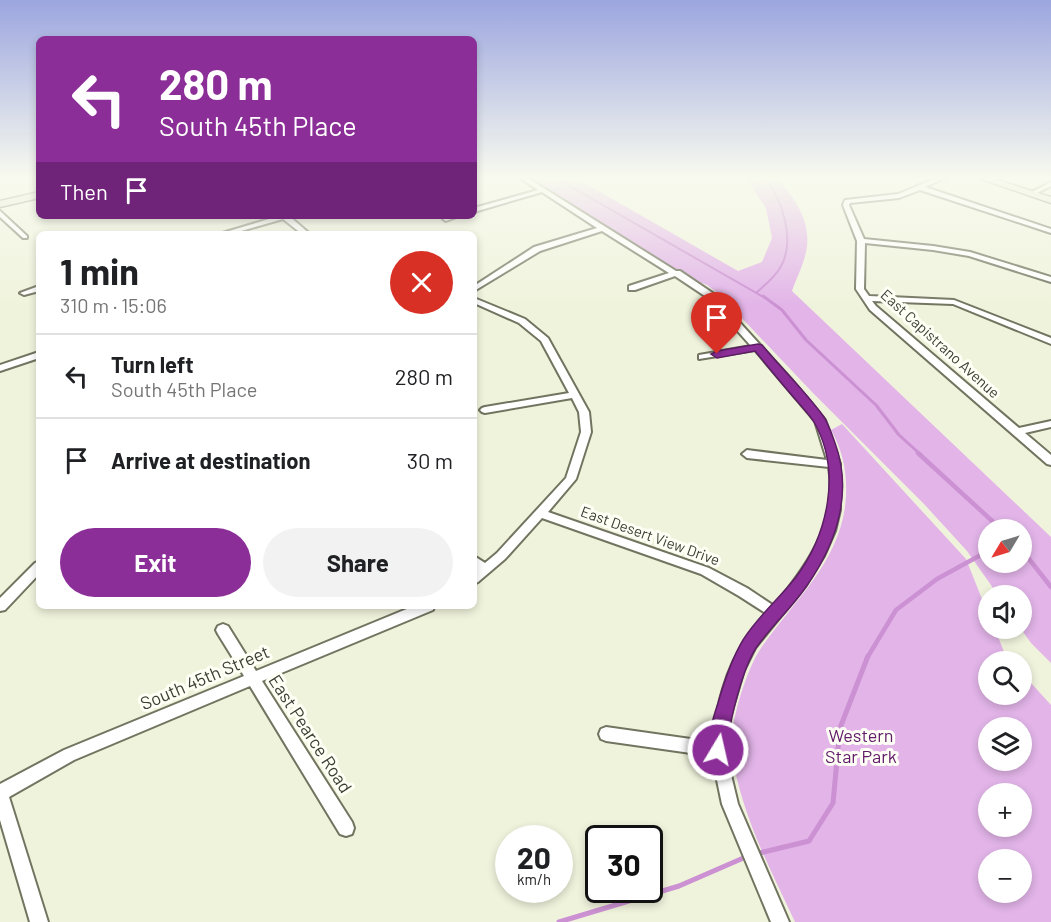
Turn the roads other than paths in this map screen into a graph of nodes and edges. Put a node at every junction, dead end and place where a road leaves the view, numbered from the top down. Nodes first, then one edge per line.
1 (7, 220) edge
2 (271, 220) edge
3 (290, 220) edge
4 (590, 220) edge
5 (852, 220) edge
6 (1018, 220) edge
7 (603, 228) junction
8 (233, 231) edge
9 (302, 231) edge
10 (1051, 231) edge
11 (25, 237) dead end
12 (861, 241) junction
13 (677, 273) junction
14 (1051, 280) edge
15 (477, 287) edge
16 (632, 288) dead end
17 (36, 289) edge
18 (24, 293) dead end
19 (867, 298) junction
20 (477, 301) edge
21 (1051, 341) edge
22 (758, 347) junction
23 (36, 356) edge
24 (702, 357) dead end
25 (0, 368) edge
26 (575, 395) junction
27 (485, 410) dead end
28 (1051, 424) edge
29 (1017, 432) junction
30 (747, 454) dead end
31 (1051, 461) edge
32 (835, 464) junction
33 (542, 514) junction
34 (477, 563) edge
35 (36, 569) edge
36 (485, 570) junction
37 (477, 577) edge
38 (1, 602) edge
39 (421, 609) edge
40 (775, 613) junction
41 (223, 630) dead end
42 (252, 679) junction
43 (606, 734) dead end
44 (718, 750) junction
45 (0, 793) edge
46 (346, 828) dead end
47 (39, 922) edge
48 (780, 922) edge

1 - 11 street
2 - 8 street
3 - 9 street
4 - 7 street
5 - 12 street, East Capistrano Avenue
6 - 10 street
7 - 13 street
7 - 15 street
12 - 14 street
12 - 19 street, East Capistrano Avenue
13 - 16 street
13 - 22 street
17 - 18 street
19 - 21 street
19 - 29 street, East Capistrano Avenue
20 - 26 street
22 - 24 street
22 - 32 street
23 - 25 street
26 - 27 street
26 - 33 street
28 - 29 street
29 - 31 street, East Capistrano Avenue
30 - 32 street
32 - 40 street
33 - 36 street
33 - 40 street, East Desert View Drive
34 - 36 street
35 - 38 street
36 - 37 street
39 - 42 street, South 45th Street
40 - 44 street
41 - 42 street, East Pearce Road
42 - 45 street, South 45th Street
42 - 46 street, East Pearce Road
43 - 44 street
44 - 48 street
45 - 47 street

